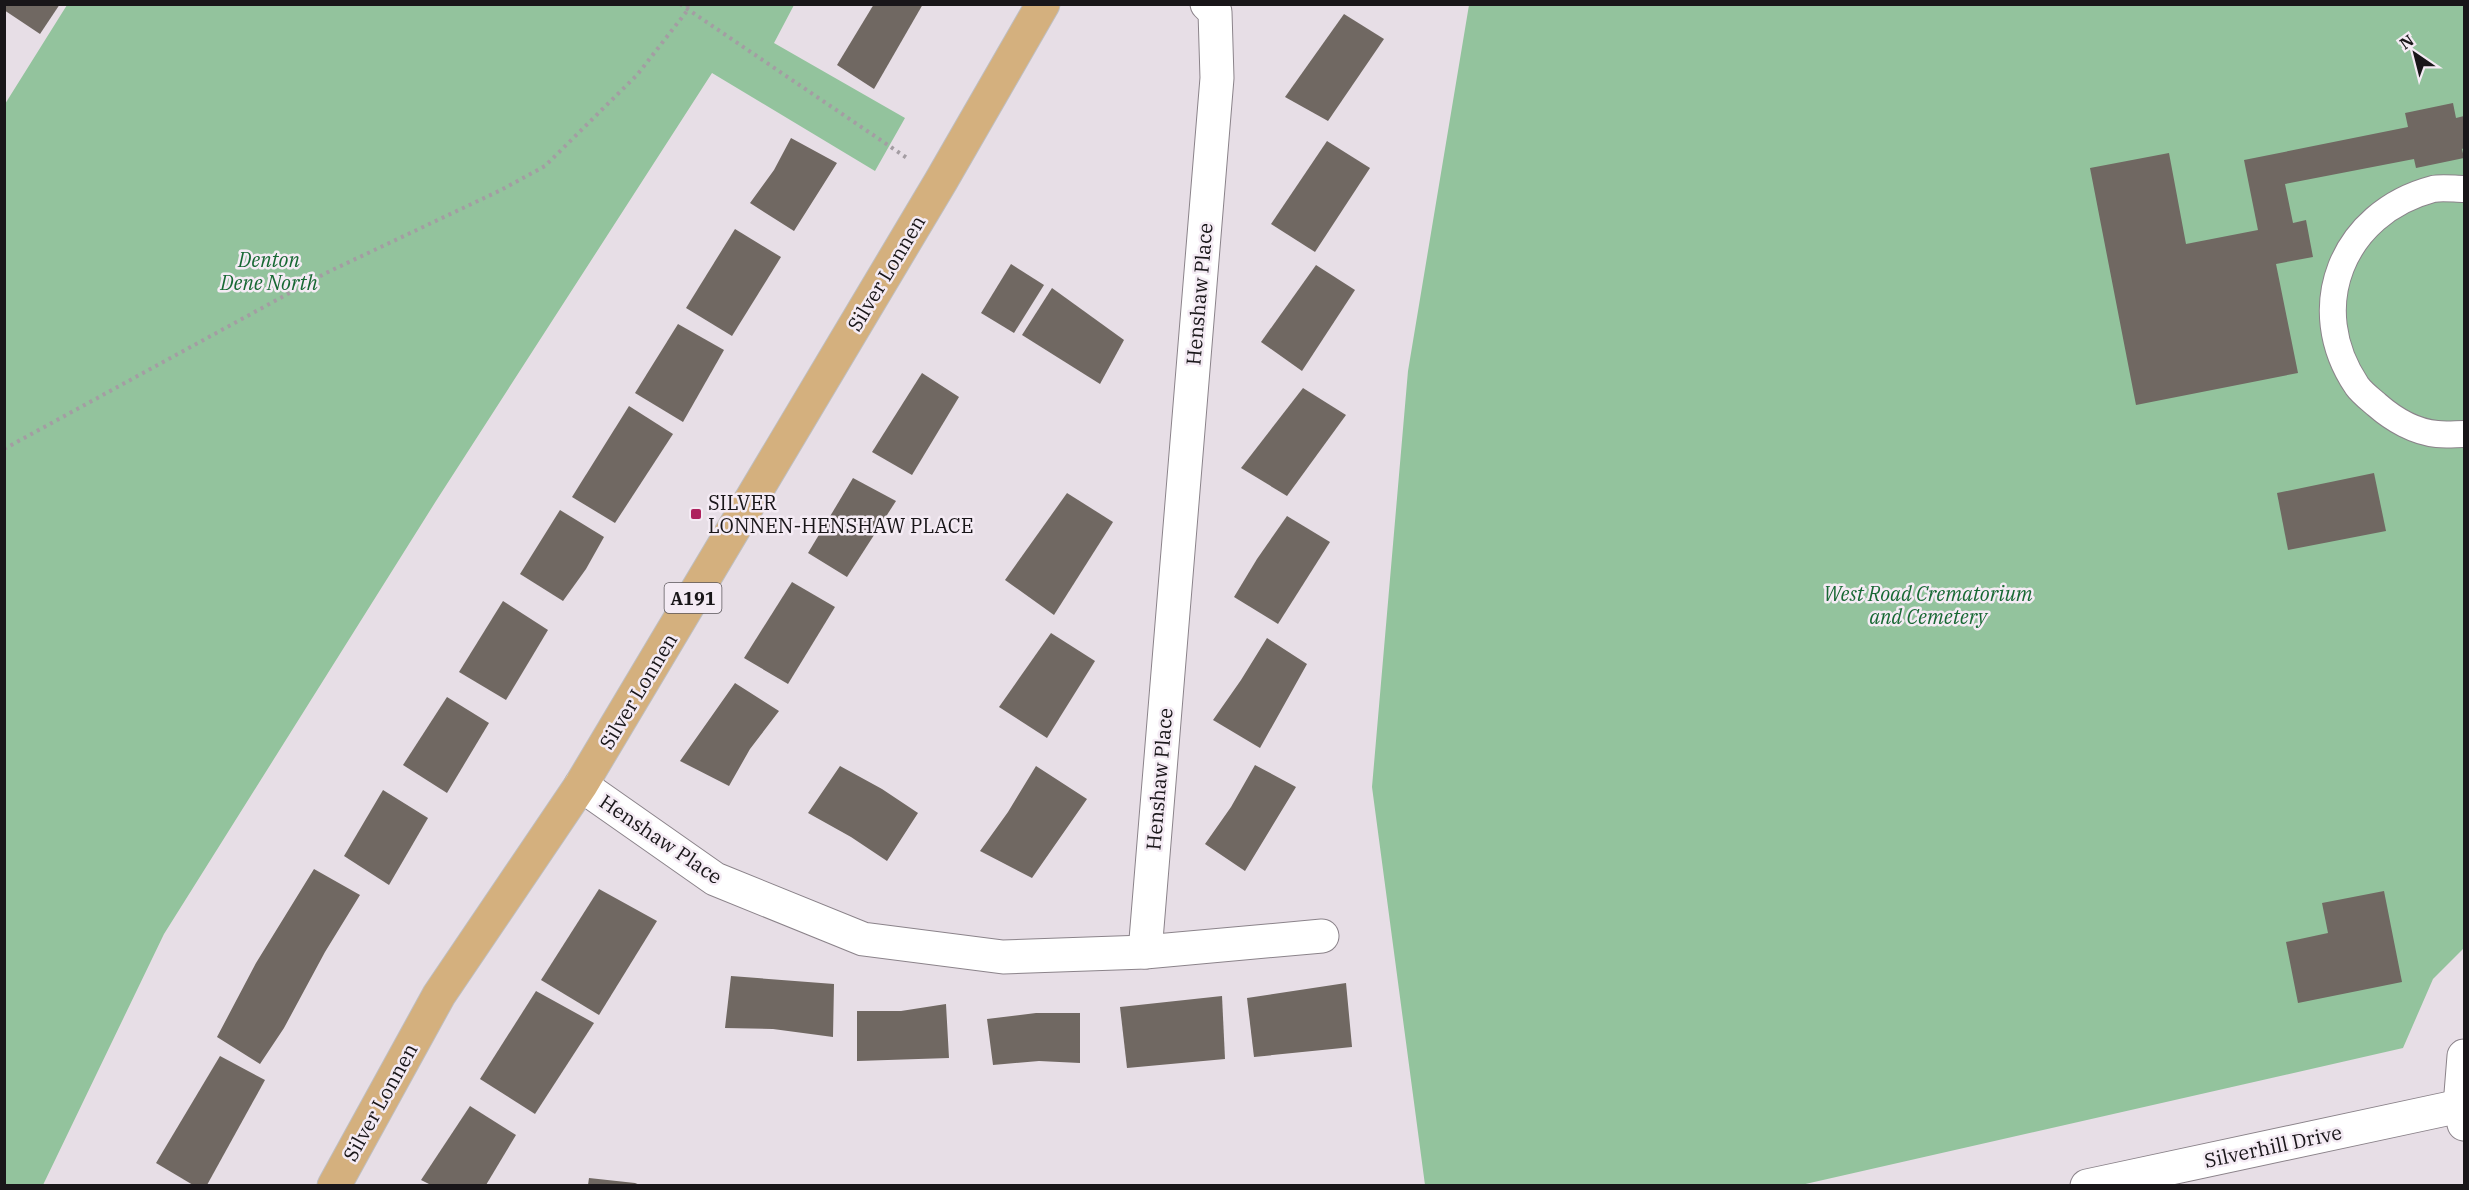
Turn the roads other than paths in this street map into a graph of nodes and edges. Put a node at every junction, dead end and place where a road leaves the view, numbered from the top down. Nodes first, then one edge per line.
1 (1043, 4) edge
2 (1207, 4) edge
3 (2464, 189) edge
4 (2464, 434) edge
5 (581, 785) junction
6 (1322, 936) dead end
7 (1145, 952) junction
8 (2464, 1056) edge
9 (2462, 1115) edge
10 (334, 1185) edge
11 (2087, 1185) edge

1 - 5 main road, Silver Lonnen / A191
2 - 7 street, Henshaw Place
3 - 4 lane
5 - 7 street, Henshaw Place
5 - 10 main road, Silver Lonnen / A191
6 - 7 street
8 - 9 street
9 - 11 street, Silverhill Drive

